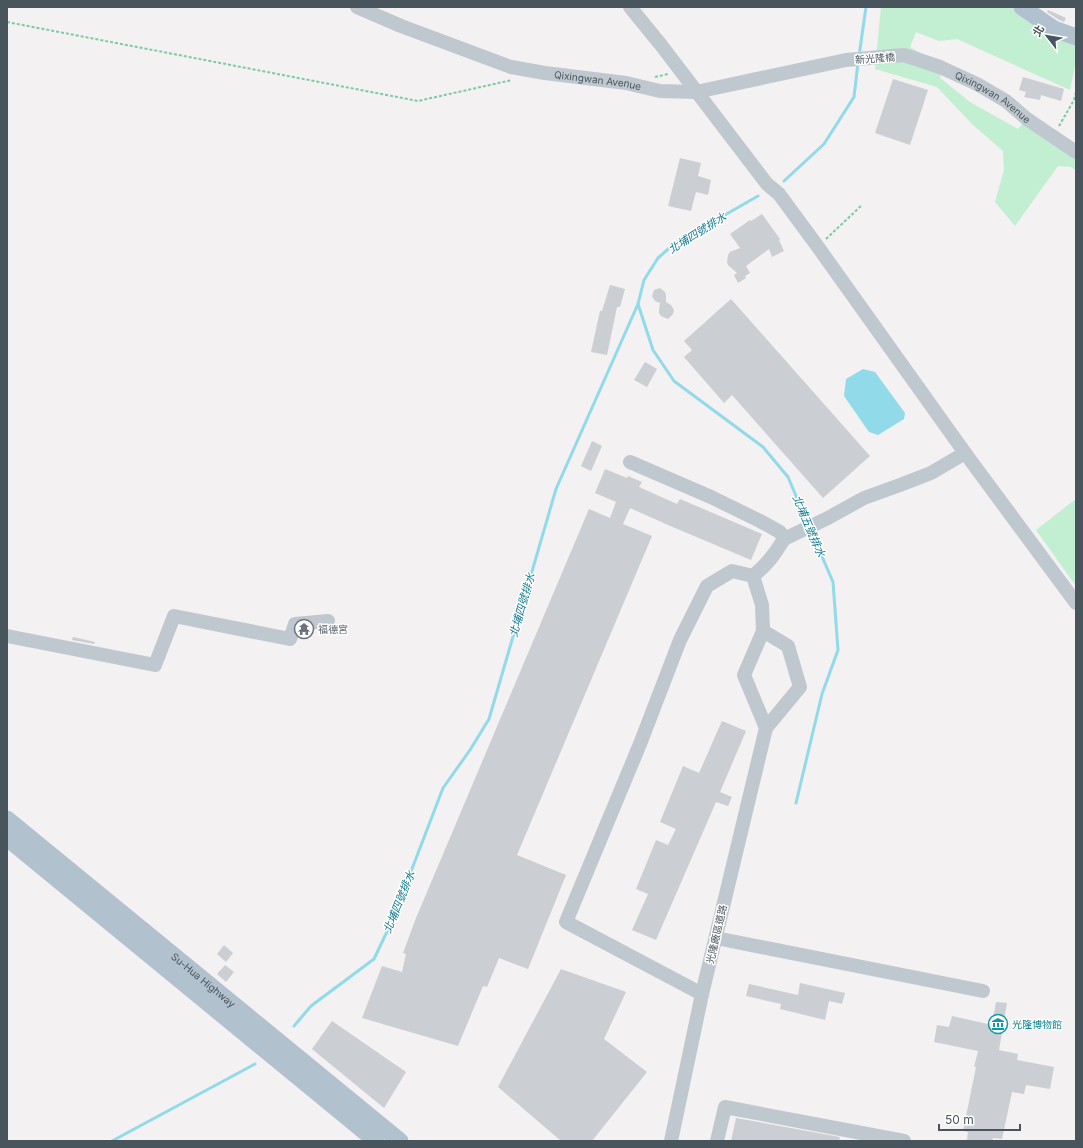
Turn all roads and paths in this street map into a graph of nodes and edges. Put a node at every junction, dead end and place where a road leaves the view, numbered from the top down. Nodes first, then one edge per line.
1 (358, 7) edge
2 (630, 7) edge
3 (1022, 7) edge
4 (7, 22) edge
5 (1076, 37) edge
6 (904, 55) joint
7 (846, 60) joint
8 (680, 71) junction
9 (649, 78) dead end
10 (515, 79) dead end
11 (696, 92) junction
12 (1076, 152) edge
13 (862, 205) dead end
14 (818, 247) junction
15 (965, 453) junction
16 (630, 462) dead end
17 (784, 539) junction
18 (753, 576) junction
19 (1076, 603) edge
20 (328, 621) dead end
21 (763, 631) junction
22 (7, 636) edge
23 (766, 728) junction
24 (7, 819) edge
25 (7, 838) edge
26 (40, 856) junction
27 (716, 938) junction
28 (983, 991) dead end
29 (702, 994) junction
30 (376, 1141) edge
31 (400, 1141) edge
32 (671, 1141) edge
33 (717, 1141) edge
34 (904, 1141) edge

1 - 11 street, Qixingwan Avenue
2 - 8 street
3 - 5 main road
4 - 10 path
6 - 7 street, 新光隆橋
6 - 12 street, Qixingwan Avenue
7 - 11 street, Qixingwan Avenue
8 - 9 path
8 - 11 street
11 - 14 street
13 - 14 path
14 - 15 street
15 - 17 street
15 - 19 street
16 - 17 street
17 - 18 street
18 - 21 street
18 - 29 street
20 - 22 street
21 - 23 street
21 - 23 street, 光隆廠區道路
23 - 27 street, 光隆廠區道路
24 - 26 main road, Su-Hua Highway
25 - 26 main road, Su-Hua Highway
26 - 30 main road, Su-Hua Highway
26 - 31 main road, Su-Hua Highway
27 - 28 street
27 - 29 street, 光隆廠區道路
29 - 32 street, 光隆廠區道路
33 - 34 street

